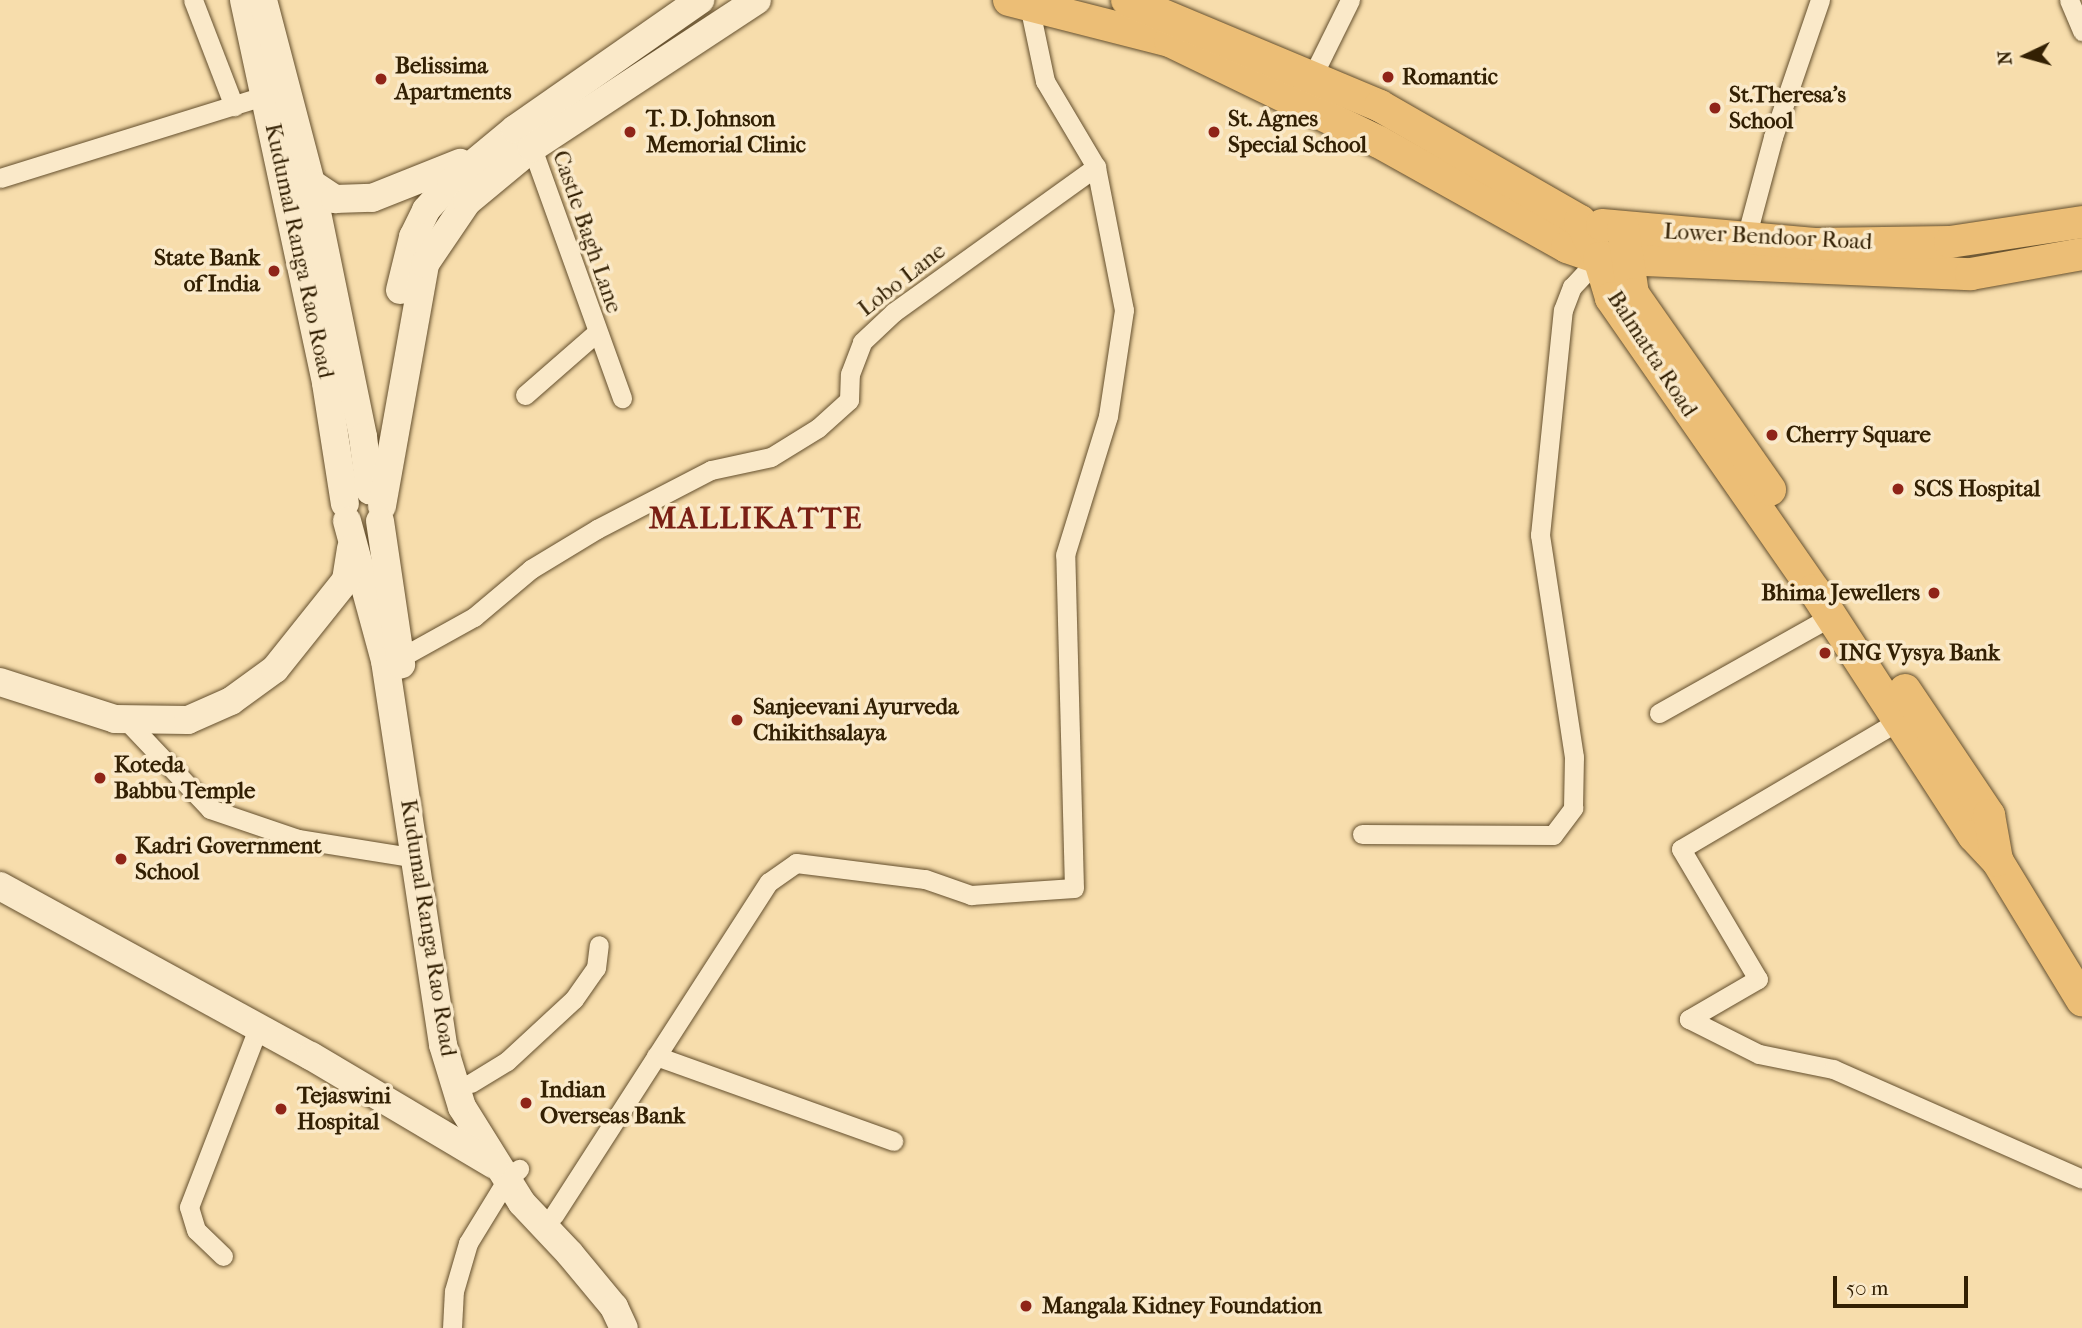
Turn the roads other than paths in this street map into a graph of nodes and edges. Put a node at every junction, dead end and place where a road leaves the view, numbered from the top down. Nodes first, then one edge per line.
1 (193, 0) edge
2 (243, 0) edge
3 (263, 0) edge
4 (700, 0) edge
5 (757, 0) edge
6 (1127, 0) edge
7 (1350, 0) edge
8 (1820, 0) edge
9 (2069, 0) edge
10 (1019, 2) edge
11 (2082, 31) edge
12 (1312, 77) junction
13 (277, 92) junction
14 (234, 106) junction
15 (532, 148) junction
16 (1096, 167) junction
17 (483, 169) junction
18 (0, 178) edge
19 (311, 183) junction
20 (2082, 222) edge
21 (1746, 238) junction
22 (1616, 248) junction
23 (2082, 254) edge
24 (596, 333) junction
25 (525, 396) dead end
26 (622, 398) dead end
27 (377, 503) junction
28 (348, 521) junction
29 (1832, 617) junction
30 (400, 658) junction
31 (0, 682) edge
32 (1659, 713) dead end
33 (125, 719) junction
34 (1900, 720) junction
35 (1362, 834) dead end
36 (417, 858) junction
37 (1998, 862) junction
38 (0, 886) edge
39 (598, 945) dead end
40 (2082, 1000) edge
41 (258, 1028) junction
42 (656, 1056) junction
43 (471, 1083) junction
44 (893, 1141) dead end
45 (508, 1169) junction
46 (2082, 1179) edge
47 (554, 1215) junction
48 (223, 1256) dead end
49 (452, 1328) edge
50 (624, 1328) edge
51 (642, 1328) edge

1 - 14 street
2 - 13 main road, Kudumal Ranga Rao Road
3 - 13 main road
4 - 17 main road
5 - 15 main road
6 - 12 main road
7 - 12 street
8 - 21 street
9 - 11 street
10 - 16 street
10 - 22 main road
12 - 22 main road, Lower Bendoor Road
13 - 14 street
13 - 19 main road
13 - 28 main road, Kudumal Ranga Rao Road
14 - 18 street
15 - 17 main road
15 - 24 street, Castle Bagh Lane
16 - 30 street, Lobo Lane
16 - 42 street
17 - 19 main road
17 - 27 main road
19 - 27 main road
20 - 21 main road, Lower Bendoor Road
21 - 22 main road, Lower Bendoor Road
22 - 23 main road
22 - 29 main road, Balmatta Road
22 - 35 street
22 - 37 main road, Balmatta Road
24 - 25 street, Castle Bagh Lane
24 - 26 street, Castle Bagh Lane
27 - 28 main road
27 - 30 main road
28 - 33 main road
28 - 36 main road, Kudumal Ranga Rao Road
29 - 32 street
29 - 34 main road, Balmatta Road
30 - 43 main road
31 - 33 main road
33 - 36 street
34 - 37 main road, Balmatta Road
34 - 46 street
36 - 45 main road, Kudumal Ranga Rao Road
37 - 40 main road, Balmatta Road
38 - 41 main road
39 - 43 street
41 - 45 main road
41 - 48 street
42 - 44 street
42 - 47 street
43 - 45 main road
45 - 47 main road
45 - 49 street
45 - 50 main road, Kudumal Ranga Rao Road
47 - 51 main road

